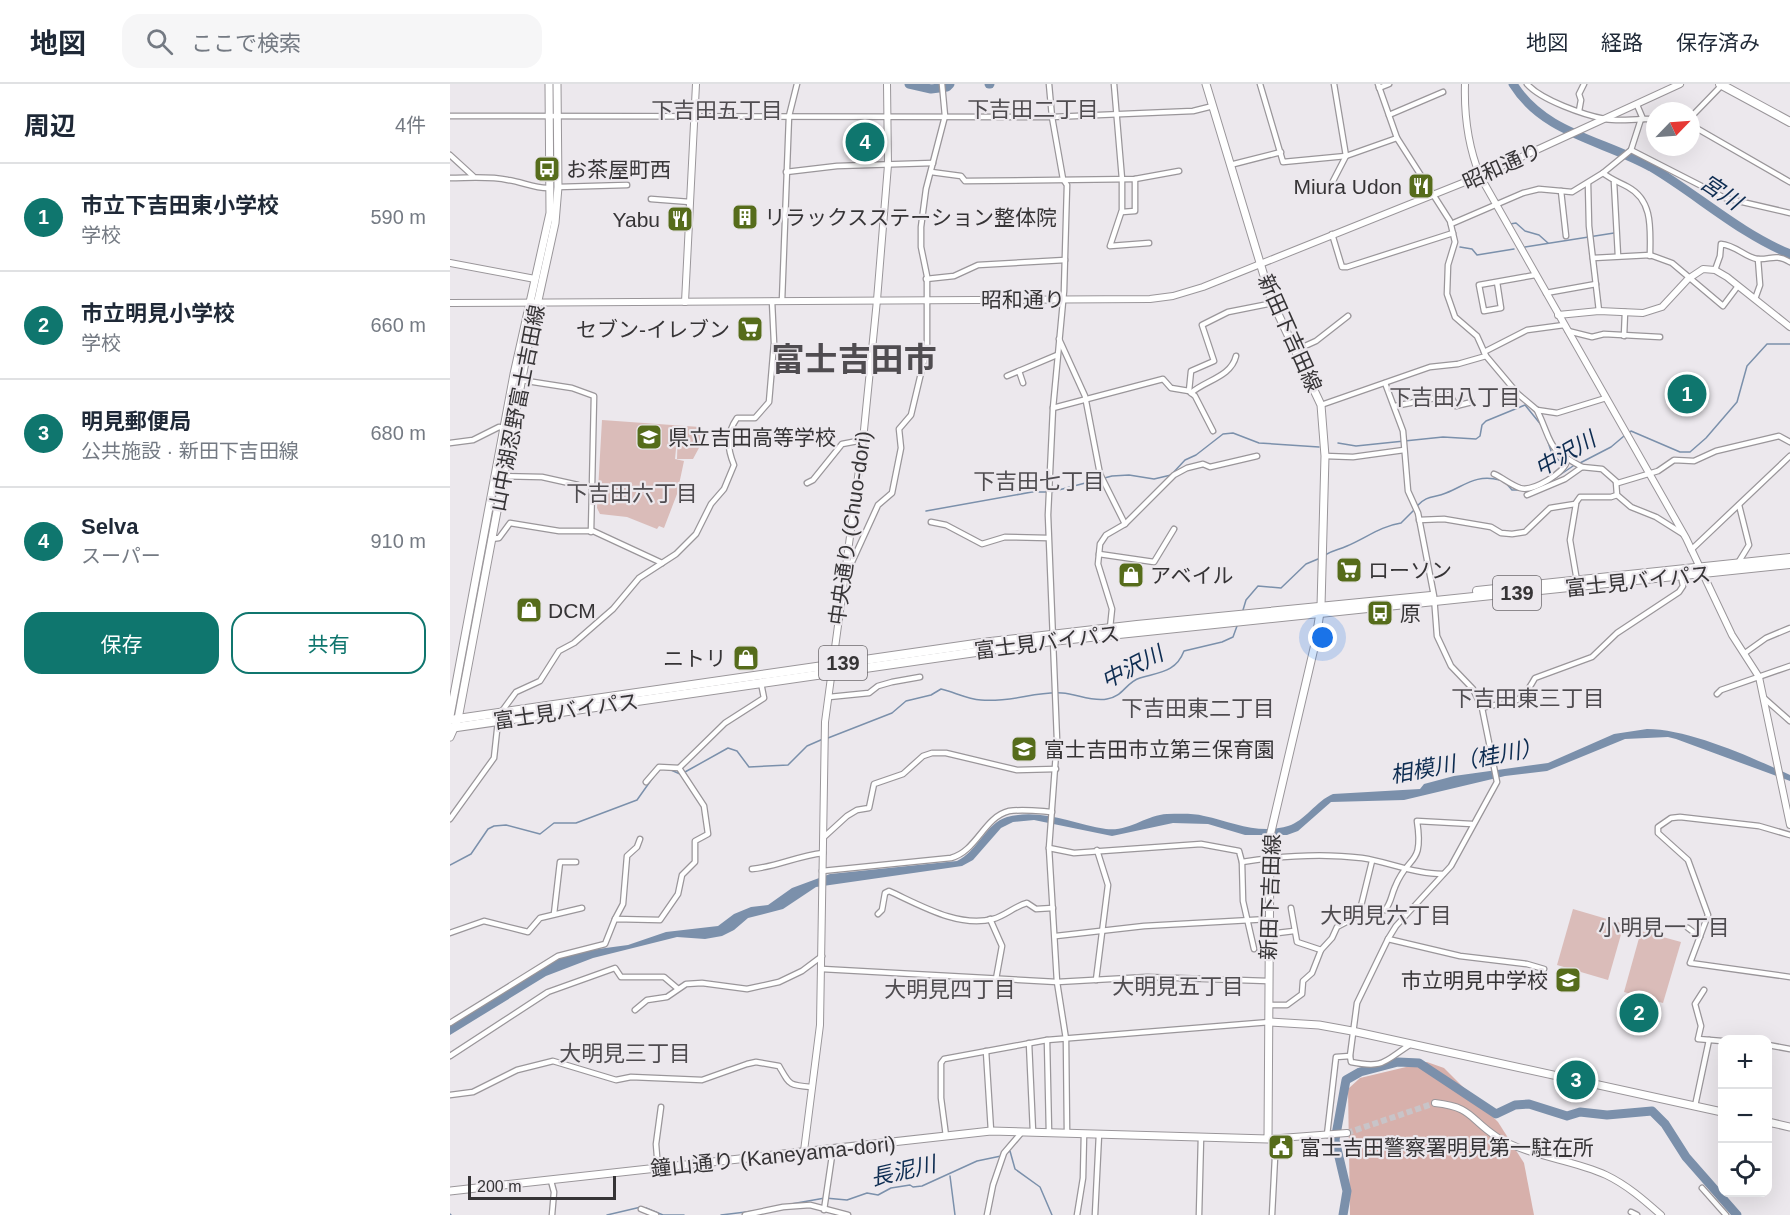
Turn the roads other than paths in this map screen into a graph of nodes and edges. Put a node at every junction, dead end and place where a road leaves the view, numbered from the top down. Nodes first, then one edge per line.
1 (549, 84) edge
2 (557, 84) edge
3 (696, 84) edge
4 (797, 84) edge
5 (887, 84) edge
6 (1114, 84) edge
7 (1206, 84) edge
8 (1260, 84) edge
9 (1334, 84) edge
10 (1389, 84) edge
11 (1465, 84) edge
12 (1527, 84) edge
13 (1584, 84) edge
14 (1680, 84) edge
15 (1721, 84) edge
16 (1049, 85) edge
17 (1379, 86) edge
18 (942, 87) edge
19 (1443, 92) dead end
20 (1636, 105) junction
21 (1213, 106) junction
22 (1700, 107) edge
23 (1579, 111) junction
24 (1118, 114) junction
25 (553, 115) junction
26 (1389, 115) junction
27 (450, 116) edge
28 (789, 116) junction
29 (945, 116) junction
30 (693, 117) junction
31 (888, 117) junction
32 (1052, 117) junction
33 (1605, 119) junction
34 (1642, 119) junction
35 (1646, 119) edge
36 (1790, 122) edge
37 (1700, 130) edge
38 (1397, 138) junction
39 (1631, 151) junction
40 (1281, 152) junction
41 (450, 155) edge
42 (1346, 156) junction
43 (933, 164) junction
44 (888, 165) junction
45 (1230, 165) junction
46 (1179, 171) dead end
47 (786, 172) junction
48 (931, 172) junction
49 (1603, 173) junction
50 (473, 176) junction
51 (1480, 176) junction
52 (450, 178) edge
53 (1063, 179) junction
54 (1122, 179) junction
55 (1135, 179) junction
56 (1614, 182) junction
57 (1790, 182) edge
58 (1332, 183) dead end
59 (1588, 183) junction
60 (627, 185) dead end
61 (555, 187) junction
62 (1561, 191) junction
63 (1433, 195) junction
64 (651, 200) dead end
65 (690, 202) junction
66 (1495, 204) junction
67 (1122, 212) junction
68 (1790, 213) edge
69 (1451, 224) junction
70 (1453, 233) junction
71 (1332, 234) junction
72 (1566, 236) dead end
73 (1149, 243) dead end
74 (1618, 256) junction
75 (1650, 256) junction
76 (1593, 258) junction
77 (1758, 259) junction
78 (1065, 260) junction
79 (1790, 261) edge
80 (450, 263) edge
81 (1260, 264) junction
82 (1715, 270) junction
83 (1535, 275) junction
84 (536, 279) junction
85 (926, 279) junction
86 (1688, 279) junction
87 (1497, 282) junction
88 (1596, 285) junction
89 (1738, 286) junction
90 (1546, 293) junction
91 (1063, 298) junction
92 (1755, 299) junction
93 (877, 300) junction
94 (925, 300) junction
95 (772, 301) junction
96 (782, 301) junction
97 (685, 302) junction
98 (450, 303) edge
99 (530, 303) junction
100 (538, 303) junction
101 (1273, 303) junction
102 (1599, 311) junction
103 (1625, 312) junction
104 (1558, 315) junction
105 (1348, 316) dead end
106 (1789, 324) edge
107 (1566, 328) junction
108 (1624, 336) junction
109 (1660, 337) dead end
110 (1059, 339) junction
111 (1296, 350) junction
112 (1485, 354) junction
113 (1057, 355) junction
114 (1236, 356) dead end
115 (1019, 371) junction
116 (1007, 376) dead end
117 (518, 380) junction
118 (1023, 383) dead end
119 (1385, 383) junction
120 (1190, 392) junction
121 (1606, 398) junction
122 (1086, 399) junction
123 (1472, 402) dead end
124 (1321, 405) junction
125 (1395, 406) junction
126 (1053, 408) junction
127 (1537, 410) junction
128 (504, 428) junction
129 (512, 430) junction
130 (1213, 431) dead end
131 (863, 440) junction
132 (1790, 442) edge
133 (450, 443) edge
134 (1404, 450) junction
135 (1257, 456) dead end
136 (1325, 456) junction
137 (1790, 456) edge
138 (1567, 461) junction
139 (1582, 467) junction
140 (1649, 473) junction
141 (1494, 474) dead end
142 (500, 476) junction
143 (1616, 482) junction
144 (807, 483) dead end
145 (578, 486) dead end
146 (1527, 495) dead end
147 (1617, 495) junction
148 (1576, 504) junction
149 (1739, 505) junction
150 (1419, 520) junction
151 (931, 522) dead end
152 (1125, 524) junction
153 (1174, 529) dead end
154 (591, 532) junction
155 (1683, 534) junction
156 (1048, 538) junction
157 (491, 539) junction
158 (1692, 550) junction
159 (1098, 554) junction
160 (1790, 558) edge
161 (662, 563) junction
162 (1738, 563) junction
163 (1790, 564) edge
164 (846, 566) junction
165 (1701, 570) junction
166 (1681, 576) junction
167 (1577, 581) junction
168 (1434, 598) junction
169 (1320, 610) junction
170 (1241, 618) junction
171 (1110, 628) junction
172 (1790, 628) edge
173 (1052, 638) junction
174 (1745, 653) junction
175 (1790, 666) edge
176 (832, 668) junction
177 (920, 677) dead end
178 (1760, 677) junction
179 (760, 682) junction
180 (1716, 694) dead end
181 (829, 697) junction
182 (1765, 699) junction
183 (1482, 708) junction
184 (1790, 711) edge
185 (1783, 713) junction
186 (499, 717) junction
187 (1790, 721) edge
188 (451, 724) edge
189 (678, 768) junction
190 (1056, 769) junction
191 (646, 782) dead end
192 (1052, 813) junction
193 (450, 819) edge
194 (1472, 824) junction
195 (1790, 825) edge
196 (1790, 835) edge
197 (824, 837) junction
198 (640, 839) dead end
199 (1049, 848) junction
200 (1097, 850) junction
201 (823, 853) junction
202 (1269, 858) junction
203 (1372, 861) junction
204 (576, 862) dead end
205 (1242, 862) junction
206 (752, 869) dead end
207 (1407, 869) junction
208 (823, 872) junction
209 (1443, 874) junction
210 (582, 908) dead end
211 (1053, 908) junction
212 (1291, 908) dead end
213 (1385, 910) dead end
214 (554, 914) junction
215 (878, 914) dead end
216 (615, 919) junction
217 (990, 919) junction
218 (1247, 919) junction
219 (1269, 919) junction
220 (1688, 928) dead end
221 (1102, 930) junction
222 (1294, 931) junction
223 (450, 933) edge
224 (1269, 934) junction
225 (1056, 936) junction
226 (1700, 937) junction
227 (1388, 939) junction
228 (1254, 949) dead end
229 (1321, 950) junction
230 (822, 956) junction
231 (822, 969) junction
232 (1544, 969) dead end
233 (1790, 977) edge
234 (996, 979) junction
235 (1096, 980) junction
236 (1268, 981) junction
237 (1057, 982) junction
238 (677, 988) junction
239 (1704, 990) dead end
240 (1269, 1005) junction
241 (635, 1010) dead end
242 (1270, 1022) junction
243 (450, 1023) edge
244 (1352, 1031) junction
245 (1066, 1038) junction
246 (1047, 1040) junction
247 (1709, 1040) junction
248 (1718, 1041) edge
249 (1029, 1043) junction
250 (1411, 1044) junction
251 (1772, 1046) edge
252 (1790, 1049) edge
253 (986, 1051) junction
254 (450, 1056) edge
255 (1350, 1056) junction
256 (811, 1087) junction
257 (450, 1095) edge
258 (1435, 1103) tunnel mouth
259 (1695, 1106) junction
260 (661, 1107) dead end
261 (1718, 1112) edge
262 (1772, 1123) edge
263 (1790, 1127) edge
264 (991, 1131) junction
265 (1022, 1132) junction
266 (1033, 1132) junction
267 (1049, 1133) junction
268 (1067, 1133) junction
269 (1344, 1133) tunnel mouth
270 (1084, 1134) junction
271 (1099, 1134) junction
272 (946, 1136) junction
273 (1327, 1136) junction
274 (1201, 1137) junction
275 (1272, 1138) junction
276 (833, 1149) junction
277 (804, 1151) junction
278 (658, 1169) junction
279 (551, 1181) junction
280 (1702, 1188) dead end
281 (450, 1191) edge
282 (641, 1209) dead end
283 (824, 1210) junction
284 (1631, 1212) dead end
285 (751, 1214) edge
286 (552, 1215) edge
287 (656, 1215) edge
288 (745, 1215) edge
289 (848, 1215) edge
290 (987, 1215) edge
291 (1077, 1215) edge
292 (1095, 1215) edge
293 (1199, 1215) edge
294 (1272, 1215) edge
295 (1637, 1215) edge
296 (1661, 1215) edge
297 (1726, 1215) edge

1 - 25 main road, 山中湖忍野富士吉田線
2 - 25 main road, 山中湖忍野富士吉田線
3 - 30 street
4 - 28 street
5 - 31 street, 中央通り (Chuo-dori)
6 - 24 street
7 - 21 main road, 新田下吉田線
8 - 40 street
9 - 42 street
10 - 17 street
11 - 51 street
12 - 23 street
13 - 23 street
14 - 20 street
15 - 22 street
15 - 36 highway
16 - 32 street
17 - 26 street
18 - 29 street
19 - 26 street
20 - 33 street
20 - 34 street
21 - 24 street
21 - 45 main road, 新田下吉田線
23 - 33 street
24 - 32 street
24 - 54 street
25 - 27 street
25 - 30 street
25 - 61 main road, 山中湖忍野富士吉田線
26 - 38 street
28 - 30 street
28 - 31 street
28 - 47 street
29 - 31 street
29 - 32 street
29 - 43 street
30 - 65 street
31 - 44 street, 中央通り (Chuo-dori)
32 - 53 street
33 - 34 street
33 - 51 street, 昭和通り
34 - 35 street
34 - 39 street
37 - 57 street
38 - 42 street
38 - 63 street
39 - 49 street
39 - 68 street
40 - 42 street
40 - 45 street
41 - 50 street
42 - 58 street
43 - 44 street
43 - 48 street
44 - 47 street
44 - 93 street, 中央通り (Chuo-dori)
45 - 81 main road, 新田下吉田線
46 - 55 street
47 - 96 street
48 - 53 street
48 - 85 street
49 - 56 street
49 - 59 street
50 - 52 street
50 - 61 street
51 - 63 street, 昭和通り
51 - 66 street
53 - 54 street
53 - 78 street
54 - 55 street
54 - 67 street
55 - 67 street
56 - 74 street
56 - 75 street
59 - 62 street
59 - 76 street
60 - 61 street
61 - 84 main road, 山中湖忍野富士吉田線
61 - 100 main road, 山中湖忍野富士吉田線
62 - 66 street
62 - 72 street
63 - 69 street
63 - 71 street, 昭和通り
64 - 65 street
65 - 97 street
66 - 69 street
66 - 83 street
67 - 73 street
69 - 70 street
70 - 71 street
70 - 112 street
71 - 81 street, 昭和通り
74 - 75 street
74 - 76 street
75 - 86 street
76 - 88 street
77 - 79 street
77 - 82 street
77 - 92 street
78 - 85 street
78 - 91 street
80 - 84 street
81 - 91 street, 昭和通り
81 - 101 main road, 新田下吉田線
82 - 86 street
82 - 89 street
83 - 87 street
83 - 90 street
84 - 99 main road, 山中湖忍野富士吉田線
85 - 94 street
86 - 89 street
86 - 103 street
87 - 87 street
88 - 90 street
88 - 102 street
89 - 92 street
90 - 104 street
91 - 94 street, 昭和通り
91 - 110 street
92 - 106 street
93 - 94 street, 昭和通り
93 - 96 street, 昭和通り
93 - 131 street, 中央通り (Chuo-dori)
94 - 164 street
95 - 96 street, 昭和通り
95 - 97 street, 昭和通り
95 - 161 street
97 - 100 street, 昭和通り
98 - 99 street, 昭和通り
99 - 100 street, 昭和通り
99 - 117 main road, 山中湖忍野富士吉田線
100 - 117 main road, 山中湖忍野富士吉田線
101 - 111 main road, 新田下吉田線
101 - 120 street
102 - 103 street
102 - 104 street
103 - 108 street
104 - 107 street
105 - 111 street
107 - 108 street
107 - 112 street
107 - 121 street
108 - 109 street
110 - 113 street
110 - 122 street
111 - 124 main road, 新田下吉田線
112 - 119 street
112 - 127 street
113 - 115 street
113 - 126 street
114 - 120 street
115 - 116 street
115 - 118 street
117 - 128 main road, 山中湖忍野富士吉田線
117 - 129 main road, 山中湖忍野富士吉田線
117 - 154 street
119 - 124 street
119 - 125 street
120 - 122 street
120 - 130 street
121 - 127 street
121 - 140 street
122 - 126 street
122 - 152 street
123 - 125 street
124 - 136 main road, 新田下吉田線
125 - 134 street
126 - 156 street
127 - 138 street
128 - 129 street
128 - 133 street
128 - 142 main road, 山中湖忍野富士吉田線
129 - 142 main road, 山中湖忍野富士吉田線
131 - 144 street
131 - 164 street, 中央通り (Chuo-dori)
132 - 140 street
134 - 136 street
134 - 150 street
135 - 152 street
136 - 169 main road, 新田下吉田線
137 - 149 street
138 - 139 street
138 - 141 street
139 - 143 street
139 - 146 street
140 - 143 street
140 - 155 street
142 - 145 street
142 - 157 main road, 山中湖忍野富士吉田線
142 - 188 main road, 山中湖忍野富士吉田線
143 - 147 street
147 - 148 street
147 - 155 street
148 - 150 street
148 - 167 street
149 - 158 street
149 - 162 street
150 - 168 street
151 - 156 street
152 - 159 street
153 - 159 street
154 - 157 street
154 - 161 street
155 - 158 street
156 - 173 street
157 - 188 main road, 山中湖忍野富士吉田線
158 - 165 street
159 - 171 street
160 - 162 highway, 富士見バイパス / 139
161 - 186 street
162 - 165 highway, 富士見バイパス / 139
163 - 165 highway, 富士見バイパス / 139
164 - 176 street, 中央通り (Chuo-dori)
165 - 166 highway, 富士見バイパス / 139
165 - 167 highway, 富士見バイパス / 139
165 - 174 street
166 - 168 highway, 富士見バイパス / 139
166 - 183 street
167 - 168 highway, 富士見バイパス / 139
168 - 169 highway, 富士見バイパス / 139
168 - 183 street
169 - 170 highway, 富士見バイパス / 139
169 - 202 main road, 新田下吉田線
170 - 171 highway, 富士見バイパス / 139
170 - 173 highway, 富士見バイパス / 139
171 - 173 highway, 富士見バイパス / 139
172 - 174 street
173 - 176 highway, 富士見バイパス / 139
173 - 190 street
174 - 178 street
175 - 178 street
176 - 179 highway, 富士見バイパス / 139
176 - 181 street, 中央通り (Chuo-dori)
176 - 186 highway, 富士見バイパス / 139
177 - 181 street
178 - 180 street
178 - 182 street
179 - 186 highway, 富士見バイパス / 139
179 - 189 street
181 - 197 street, 中央通り (Chuo-dori)
182 - 185 street
182 - 195 street
183 - 194 street
184 - 185 street
185 - 187 street
186 - 188 highway, 富士見バイパス / 139
186 - 193 street
189 - 191 street
189 - 216 street
190 - 192 street
190 - 197 street
192 - 199 street
192 - 208 street
194 - 207 street
194 - 209 street
196 - 226 street
197 - 201 street, 中央通り (Chuo-dori)
198 - 216 street
199 - 200 street
199 - 211 street
200 - 205 street
200 - 221 street
201 - 206 street
201 - 208 street, 中央通り (Chuo-dori)
202 - 203 street
202 - 205 street
202 - 219 main road, 新田下吉田線
203 - 207 street
203 - 229 street
204 - 214 street
205 - 218 street
207 - 209 street
207 - 213 street
208 - 230 street, 中央通り (Chuo-dori)
209 - 227 street
210 - 214 street
211 - 217 street
211 - 225 street
212 - 222 street
214 - 223 street
215 - 217 street
216 - 243 street
217 - 234 street
218 - 219 street
218 - 221 street
218 - 228 street
219 - 224 main road, 新田下吉田線
220 - 226 street
221 - 225 street
221 - 235 street
222 - 224 street
222 - 229 street
224 - 236 main road, 新田下吉田線
225 - 237 street
226 - 233 street
227 - 232 street
227 - 244 street
229 - 240 street
230 - 231 street, 中央通り (Chuo-dori)
230 - 238 street
231 - 234 street
231 - 256 street, 中央通り (Chuo-dori)
234 - 237 street
235 - 236 street
235 - 237 street
236 - 240 main road, 新田下吉田線
237 - 245 street
238 - 241 street
238 - 254 street
239 - 247 street
240 - 242 main road, 新田下吉田線
242 - 244 main road
242 - 245 street
242 - 275 main road
244 - 250 main road
244 - 255 street
245 - 246 street
245 - 268 street
246 - 249 street
246 - 267 street
247 - 248 street
247 - 259 street
249 - 253 street
249 - 266 street
250 - 255 street
250 - 259 main road
251 - 252 street
253 - 264 street
253 - 272 street
255 - 273 street
256 - 257 street
256 - 277 street, 中央通り (Chuo-dori)
258 - 296 street
259 - 261 main road
260 - 278 street
262 - 263 main road
264 - 265 main road, 鐘山通り (Kaneyama-dori)
264 - 272 main road, 鐘山通り (Kaneyama-dori)
265 - 266 main road, 鐘山通り (Kaneyama-dori)
265 - 290 street
266 - 267 main road, 鐘山通り (Kaneyama-dori)
267 - 268 main road, 鐘山通り (Kaneyama-dori)
268 - 270 main road, 鐘山通り (Kaneyama-dori)
269 - 273 street
270 - 271 main road, 鐘山通り (Kaneyama-dori)
270 - 291 street
271 - 274 main road, 鐘山通り (Kaneyama-dori)
271 - 292 street
272 - 276 main road, 鐘山通り (Kaneyama-dori)
273 - 275 street
274 - 275 main road, 鐘山通り (Kaneyama-dori)
274 - 293 street
275 - 294 street
276 - 277 main road, 鐘山通り (Kaneyama-dori)
276 - 283 street
277 - 278 main road, 鐘山通り (Kaneyama-dori)
278 - 279 main road, 鐘山通り (Kaneyama-dori)
279 - 281 main road, 鐘山通り (Kaneyama-dori)
279 - 286 street
280 - 297 street
282 - 287 street
283 - 285 street
283 - 289 street
284 - 295 street
285 - 288 street

